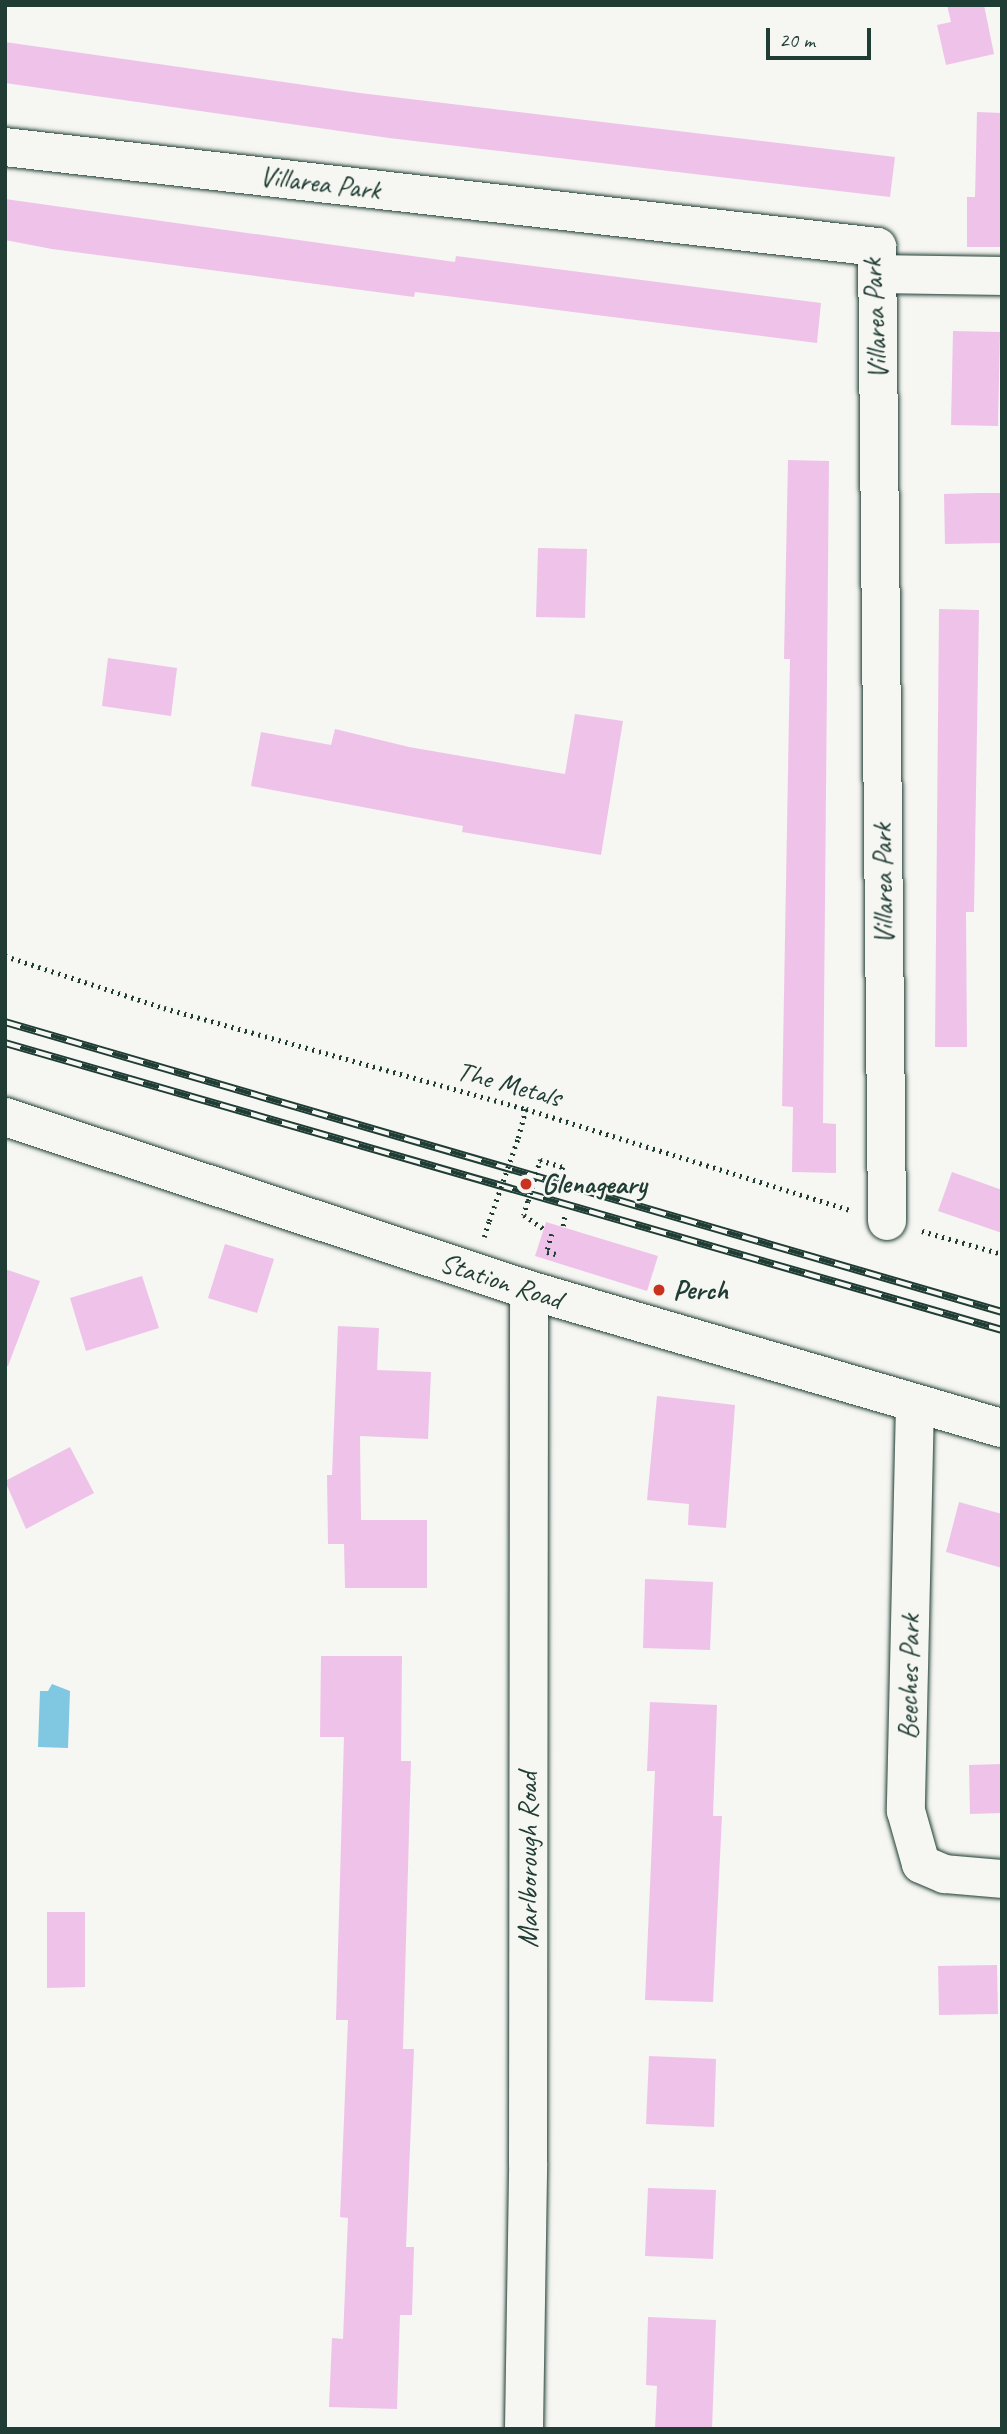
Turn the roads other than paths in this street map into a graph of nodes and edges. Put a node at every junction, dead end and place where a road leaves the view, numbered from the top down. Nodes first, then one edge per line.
1 (5, 147) edge
2 (877, 274) junction
3 (1002, 276) edge
4 (5, 1117) edge
5 (887, 1222) road end
6 (528, 1290) junction
7 (915, 1404) junction
8 (1002, 1428) edge
9 (1002, 1879) edge
10 (524, 2429) edge

1 - 2 street, Villarea Park
2 - 3 street
2 - 5 street, Villarea Park
4 - 6 street, Station Road
6 - 7 street, Station Road
6 - 10 street, Marlborough Road
7 - 8 street, Station Road
7 - 9 street, Beeches Park

